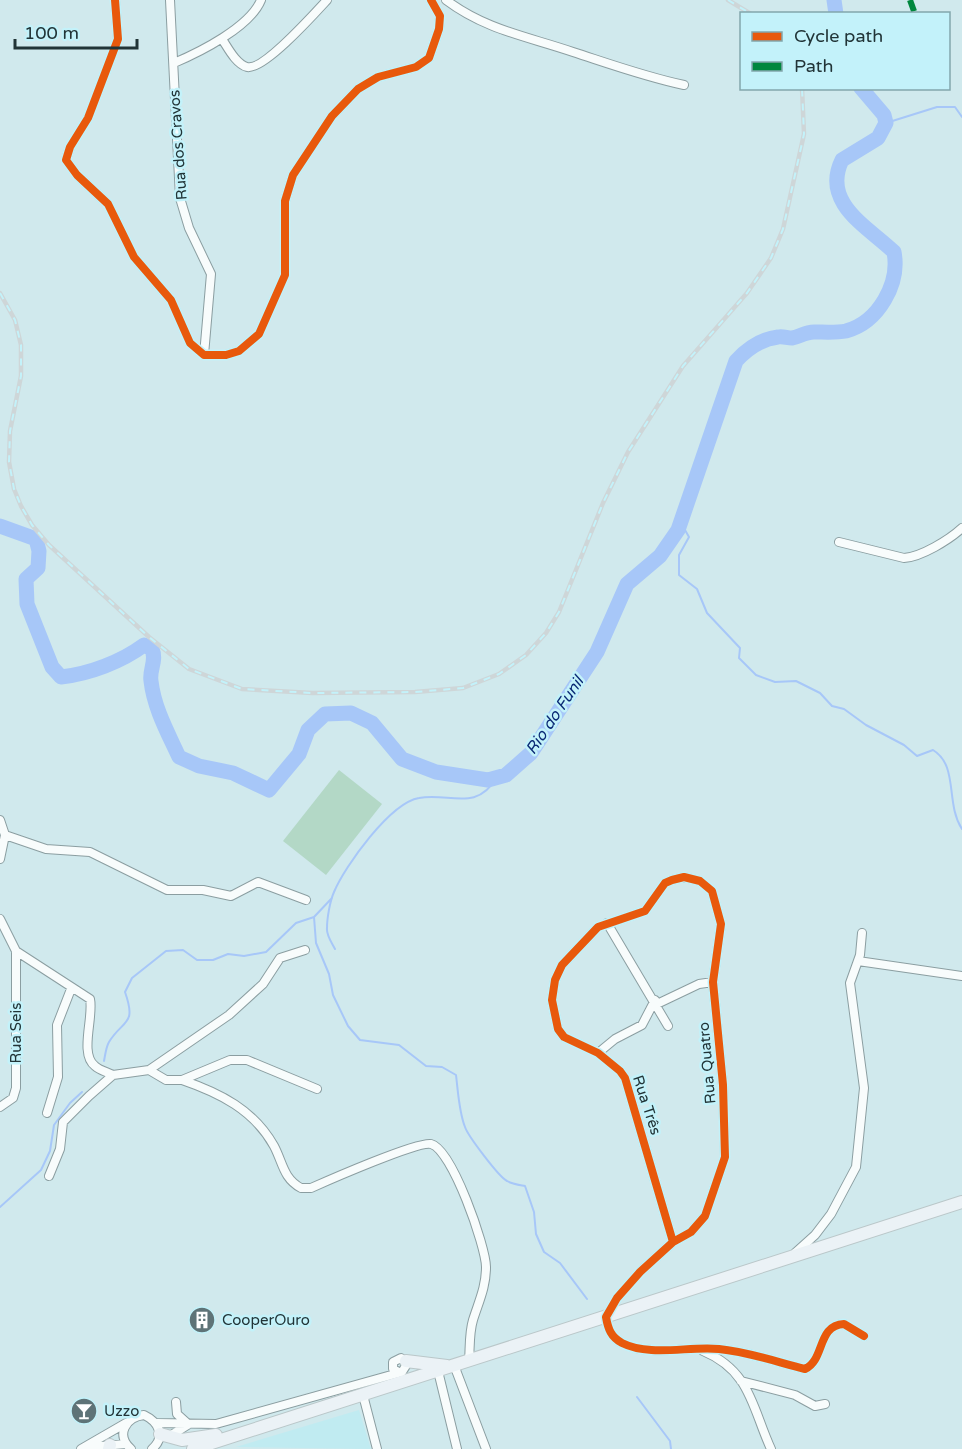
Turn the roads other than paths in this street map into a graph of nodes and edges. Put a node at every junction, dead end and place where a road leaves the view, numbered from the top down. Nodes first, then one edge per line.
1 (170, 0) edge
2 (261, 0) edge
3 (327, 0) edge
4 (431, 0) edge
5 (446, 0) edge
6 (117, 4) edge
7 (222, 39) junction
8 (174, 63) junction
9 (684, 84) dead end
10 (204, 355) junction
11 (962, 528) edge
12 (839, 542) dead end
13 (0, 819) edge
14 (5, 835) junction
15 (0, 859) edge
16 (306, 900) dead end
17 (0, 919) edge
18 (607, 923) junction
19 (862, 933) dead end
20 (305, 950) dead end
21 (16, 951) junction
22 (858, 961) junction
23 (962, 976) edge
24 (713, 982) junction
25 (70, 989) junction
26 (656, 1002) junction
27 (668, 1026) dead end
28 (598, 1053) junction
29 (149, 1070) junction
30 (113, 1075) junction
31 (182, 1080) junction
32 (317, 1089) dead end
33 (0, 1107) edge
34 (47, 1113) dead end
35 (49, 1176) dead end
36 (962, 1202) edge
37 (672, 1242) junction
38 (790, 1258) junction
39 (606, 1317) junction
40 (864, 1336) dead end
41 (697, 1349) junction
42 (406, 1361) joint
43 (469, 1361) junction
44 (453, 1366) junction
45 (438, 1371) junction
46 (741, 1381) junction
47 (363, 1395) junction
48 (176, 1402) dead end
49 (825, 1404) dead end
50 (127, 1422) junction
51 (189, 1424) junction
52 (261, 1426) junction
53 (162, 1431) junction
54 (193, 1444) edge
55 (766, 1445) edge
56 (129, 1446) edge
57 (208, 1446) edge
58 (109, 1447) edge
59 (86, 1448) edge
60 (152, 1449) edge
61 (175, 1449) edge
62 (377, 1449) edge
63 (457, 1449) edge
64 (486, 1449) edge
65 (771, 1449) edge

1 - 8 street, Rua dos Cravos
2 - 7 street
3 - 7 street
4 - 10 street
5 - 9 street
6 - 10 street
7 - 8 street
8 - 10 street, Rua dos Cravos
11 - 12 street
13 - 14 street
14 - 15 street
14 - 16 street
17 - 21 street
18 - 24 street, Rua Quatro
18 - 26 street
18 - 28 street, Rua Três
19 - 22 street
20 - 29 street
21 - 25 street
21 - 33 street, Rua Seis
22 - 23 street
22 - 38 street
24 - 26 street
24 - 37 street, Rua Quatro
25 - 30 street
25 - 34 street
26 - 27 street
26 - 28 street
28 - 37 street, Rua Três
29 - 30 street
29 - 31 street
30 - 35 street
31 - 32 street
31 - 43 street
36 - 38 main road
37 - 39 street, Rua Quatro
38 - 39 main road
39 - 41 street
39 - 43 main road
40 - 41 street
41 - 46 street
42 - 44 main road
42 - 51 street
43 - 44 main road
44 - 45 main road
44 - 64 street
45 - 47 main road
45 - 63 street
46 - 49 street
46 - 55 street
47 - 52 main road
47 - 62 street
48 - 51 street
50 - 53 street
50 - 56 street
50 - 59 street
51 - 53 street
51 - 53 street
52 - 54 main road
52 - 57 main road
53 - 54 main road
53 - 60 street
54 - 57 main road
54 - 61 main road
55 - 65 street
56 - 58 street
58 - 59 street

